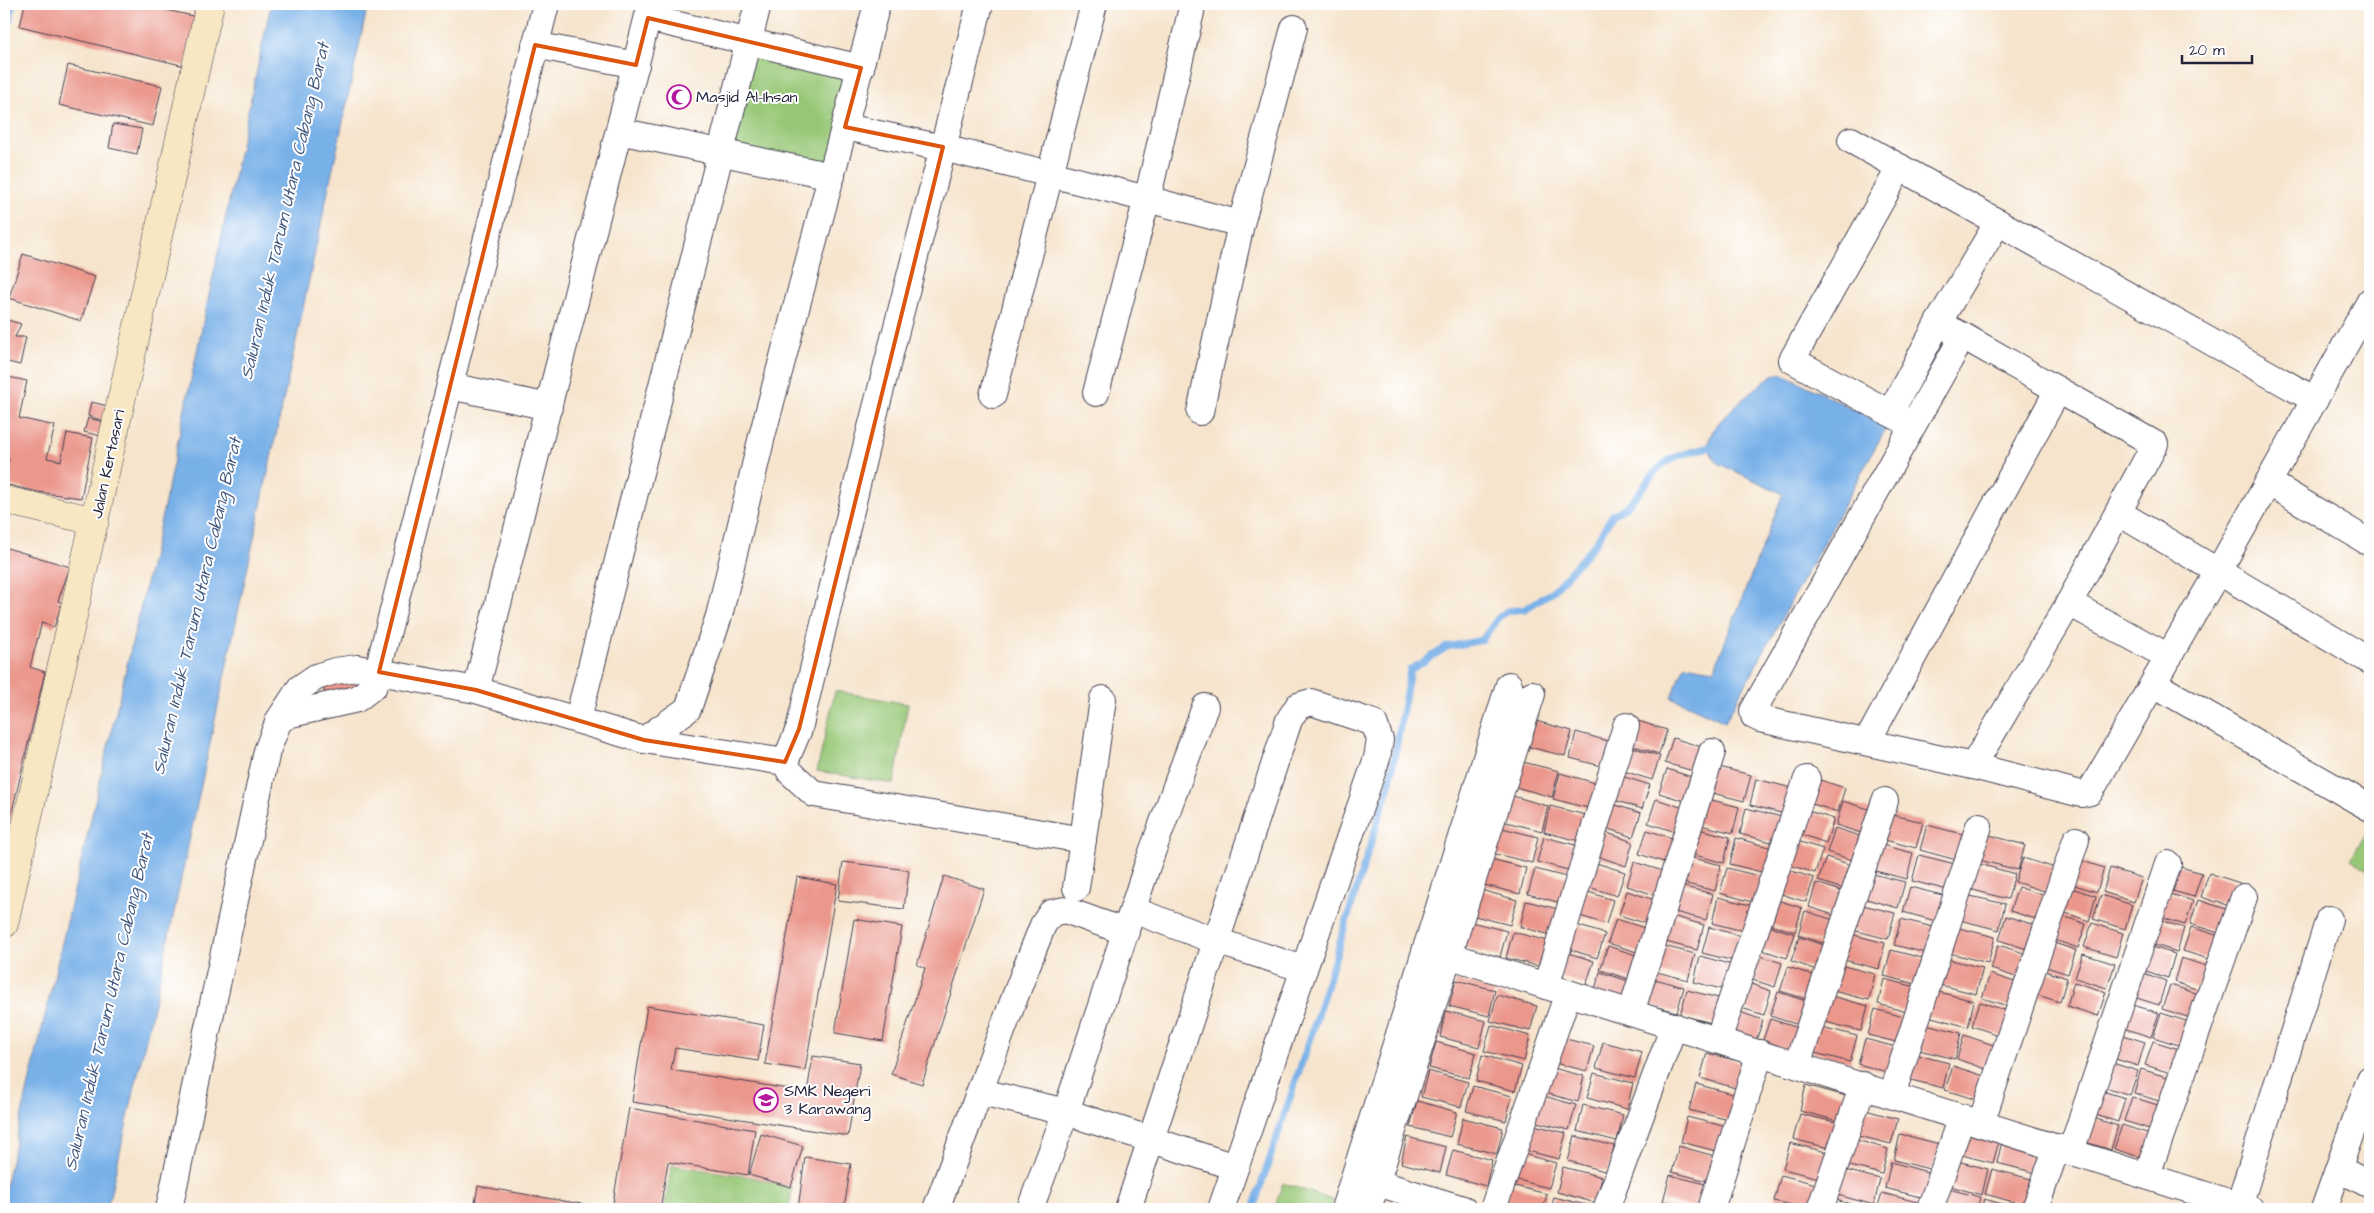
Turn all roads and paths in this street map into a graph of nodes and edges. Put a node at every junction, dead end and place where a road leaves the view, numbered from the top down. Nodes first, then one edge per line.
1 (210, 4) edge
2 (546, 4) edge
3 (758, 4) edge
4 (877, 4) edge
5 (980, 4) edge
6 (1094, 4) edge
7 (650, 11) edge
8 (1191, 12) dead end
9 (1294, 28) dead end
10 (748, 42) junction
11 (535, 45) junction
12 (636, 65) junction
13 (861, 68) junction
14 (845, 127) junction
15 (619, 131) junction
16 (1851, 140) dead end
17 (943, 147) junction
18 (721, 152) junction
19 (1900, 167) junction
20 (1049, 173) junction
21 (832, 176) junction
22 (1146, 199) junction
23 (1998, 222) junction
24 (1241, 224) junction
25 (2370, 301) edge
26 (1938, 323) junction
27 (1963, 336) junction
28 (450, 386) junction
29 (2058, 390) junction
30 (1096, 393) dead end
31 (993, 395) dead end
32 (2315, 400) junction
33 (548, 407) junction
34 (1200, 412) dead end
35 (1890, 413) junction
36 (1914, 426) junction
37 (2268, 482) junction
38 (4, 500) edge
39 (2119, 513) junction
40 (95, 521) junction
41 (2369, 538) edge
42 (2219, 570) junction
43 (2069, 603) junction
44 (2169, 657) junction
45 (2370, 661) edge
46 (379, 672) junction
47 (2154, 684) junction
48 (1521, 689) dead end
49 (476, 690) junction
50 (1103, 699) dead end
51 (1205, 707) dead end
52 (578, 719) junction
53 (1626, 726) dead end
54 (644, 740) junction
55 (1867, 742) junction
56 (1712, 752) dead end
57 (785, 762) junction
58 (1973, 766) junction
59 (1807, 778) dead end
60 (1885, 801) dead end
61 (2370, 808) edge
62 (1979, 826) dead end
63 (1083, 840) junction
64 (2076, 840) dead end
65 (2168, 864) dead end
66 (1076, 888) dead end
67 (2244, 897) dead end
68 (2329, 919) dead end
69 (1129, 921) junction
70 (4, 924) edge
71 (1216, 941) junction
72 (1437, 952) junction
73 (1304, 969) junction
74 (1557, 989) junction
75 (1631, 1013) junction
76 (1674, 1026) junction
77 (1718, 1040) junction
78 (1760, 1053) junction
79 (1797, 1065) junction
80 (2370, 1079) edge
81 (1863, 1086) junction
82 (981, 1092) junction
83 (1892, 1095) junction
84 (1066, 1112) junction
85 (1972, 1120) junction
86 (1152, 1139) junction
87 (2064, 1149) junction
88 (1236, 1167) junction
89 (2338, 1172) junction
90 (2147, 1175) junction
91 (1366, 1179) junction
92 (2370, 1185) edge
93 (2243, 1208) edge
94 (169, 1209) edge
95 (936, 1209) edge
96 (1030, 1209) edge
97 (1128, 1209) edge
98 (1221, 1209) edge
99 (1344, 1209) edge
100 (1368, 1209) edge
101 (1463, 1209) edge
102 (1494, 1209) edge
103 (1606, 1209) edge
104 (1711, 1209) edge
105 (1820, 1209) edge
106 (1930, 1209) edge
107 (2035, 1209) edge
108 (2324, 1209) edge

1 - 40 street, Jalan Kertasari
2 - 11 street
3 - 10 street
4 - 13 street
5 - 17 street
6 - 20 street
7 - 10 street
7 - 12 street
8 - 22 street
9 - 24 street
10 - 13 street
10 - 18 street
11 - 12 street
11 - 28 street
12 - 15 street
13 - 14 street
14 - 17 street
14 - 21 street
15 - 18 street
15 - 33 street
16 - 19 street
17 - 20 street
17 - 57 street
18 - 21 street
18 - 52 street
19 - 23 street
19 - 35 street
20 - 22 street
20 - 31 street
21 - 54 street
22 - 24 street
22 - 30 street
23 - 26 street
23 - 32 street
24 - 34 street
25 - 32 street
26 - 27 street
26 - 35 street
27 - 29 street
27 - 36 street
28 - 33 street
28 - 46 street
29 - 39 street
29 - 55 street
32 - 37 street
33 - 49 street
35 - 36 street
36 - 55 street
37 - 41 street
37 - 42 street
38 - 40 street
39 - 42 street
39 - 43 street
40 - 70 street, Jalan Kertasari
42 - 44 street
42 - 45 street
43 - 44 street
43 - 58 street
44 - 47 street
46 - 49 street
46 - 94 street
47 - 58 street
47 - 61 street
48 - 72 street
49 - 52 street
50 - 63 street
51 - 69 street
52 - 54 street
53 - 74 street
54 - 57 street
55 - 58 street
56 - 75 street
57 - 63 street
59 - 77 street
60 - 79 street
62 - 83 street
63 - 66 street
64 - 85 street
65 - 87 street
67 - 90 street
68 - 93 street
69 - 71 street
69 - 82 street
69 - 84 street
71 - 73 street
71 - 73 street
71 - 86 street
72 - 74 street
72 - 91 street
73 - 88 street
74 - 75 street
74 - 102 street
75 - 76 street
76 - 77 street
76 - 103 street
77 - 78 street
78 - 79 street
78 - 104 street
79 - 81 street
80 - 89 street
81 - 83 street
81 - 105 street
82 - 84 street
82 - 95 street
83 - 85 street
84 - 86 street
84 - 96 street
85 - 87 street
85 - 106 street
86 - 88 street
86 - 97 street
87 - 90 street
87 - 107 street
88 - 98 street
89 - 92 street
89 - 108 street
90 - 93 street
91 - 99 street
91 - 100 street
91 - 101 street

